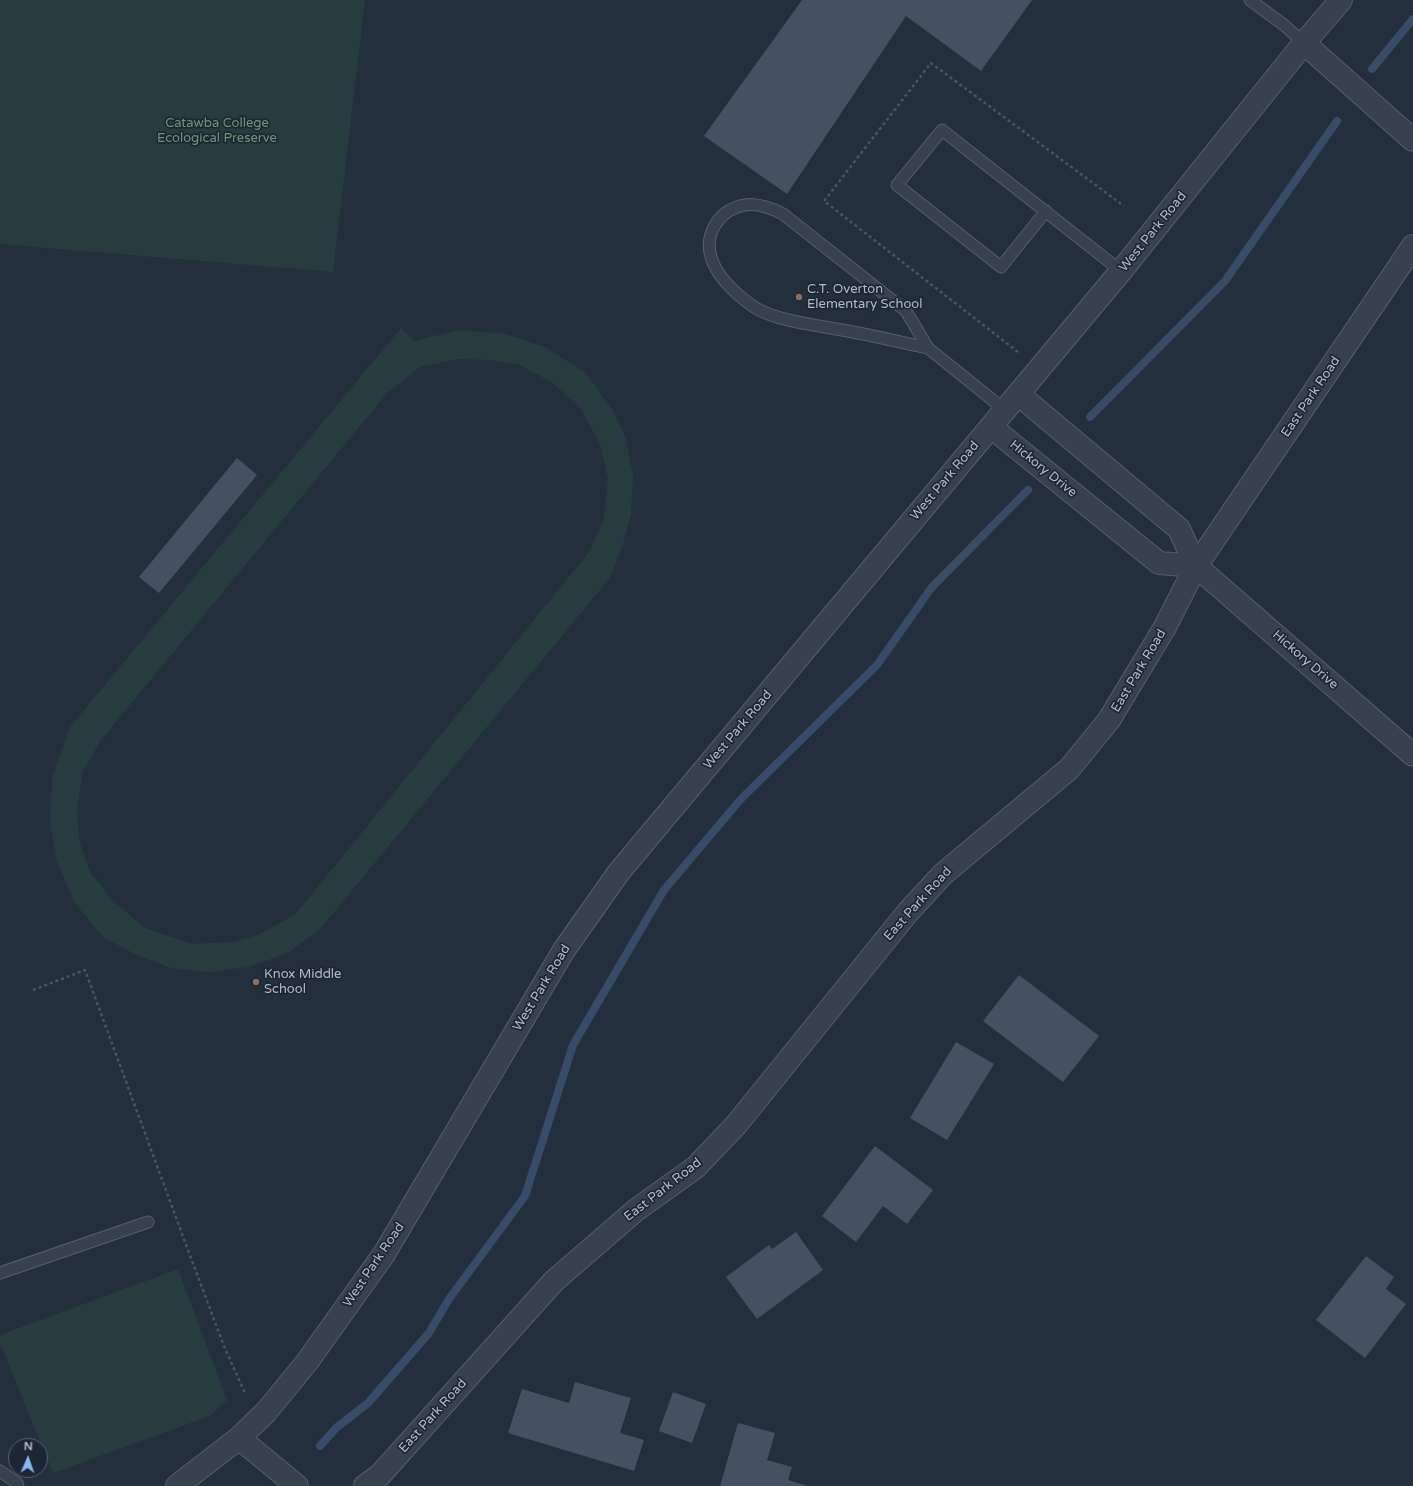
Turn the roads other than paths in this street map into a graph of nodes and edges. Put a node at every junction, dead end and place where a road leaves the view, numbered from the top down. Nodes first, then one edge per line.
1 (1250, 0) edge
2 (1341, 0) edge
3 (1304, 43) junction
4 (1413, 140) edge
5 (1046, 211) junction
6 (1413, 246) edge
7 (1121, 271) junction
8 (928, 348) junction
9 (1011, 402) junction
10 (991, 427) junction
11 (1196, 566) junction
12 (1413, 755) edge
13 (148, 1222) dead end
14 (0, 1273) edge
15 (239, 1438) junction
16 (0, 1471) edge
17 (18, 1486) edge
18 (177, 1486) edge
19 (297, 1486) edge
20 (365, 1486) edge

1 - 3 lane
2 - 3 street, West Park Road
3 - 4 street
3 - 7 street, West Park Road
5 - 5 lane
5 - 7 lane
6 - 11 street, East Park Road
7 - 9 street, West Park Road
8 - 8 lane
8 - 9 lane
9 - 10 street, West Park Road
9 - 11 street, Hickory Drive
10 - 11 street, Hickory Drive
10 - 15 street, West Park Road
11 - 12 street, Hickory Drive
11 - 20 street, East Park Road
13 - 14 lane
15 - 18 street, West Park Road
15 - 19 street
16 - 17 lane

